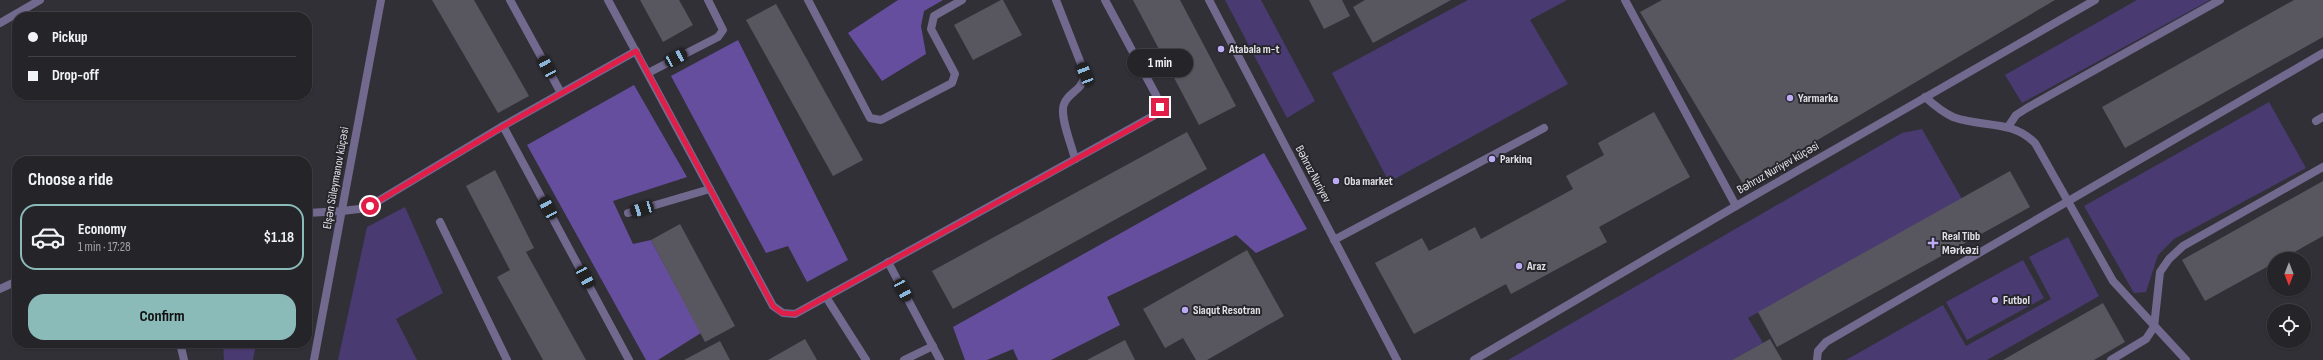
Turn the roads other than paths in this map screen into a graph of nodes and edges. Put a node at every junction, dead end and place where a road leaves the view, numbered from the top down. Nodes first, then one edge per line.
1 (40, 0) edge
2 (380, 0) edge
3 (510, 0) edge
4 (608, 0) edge
5 (708, 0) edge
6 (808, 0) edge
7 (962, 0) edge
8 (1056, 0) edge
9 (1105, 0) edge
10 (1209, 0) edge
11 (1625, 0) edge
12 (2095, 0) edge
13 (2220, 0) edge
14 (19, 12) edge
15 (12, 16) edge
16 (0, 23) edge
17 (636, 51) junction
18 (2323, 53) edge
19 (648, 73) junction
20 (561, 93) junction
21 (1925, 97) junction
22 (504, 126) junction
23 (2008, 127) junction
24 (1544, 128) dead end
25 (1075, 159) junction
26 (2323, 167) edge
27 (710, 188) junction
28 (2068, 202) junction
29 (1736, 206) junction
30 (342, 211) junction
31 (312, 213) edge
32 (628, 213) dead end
33 (440, 222) dead end
34 (1334, 240) junction
35 (888, 262) junction
36 (12, 283) edge
37 (0, 289) edge
38 (826, 297) junction
39 (2154, 327) junction
40 (933, 346) junction
41 (181, 348) edge
42 (184, 360) edge
43 (314, 360) edge
44 (507, 360) edge
45 (629, 360) edge
46 (866, 360) edge
47 (904, 360) edge
48 (940, 360) edge
49 (1397, 360) edge
50 (1474, 360) edge
51 (1817, 360) edge
52 (2111, 360) edge
53 (2186, 360) edge

1 - 14 street
2 - 30 street, Elşən Süleymanov küçəsi
3 - 20 street
4 - 17 street
5 - 19 street
6 - 7 street
8 - 25 street
9 - 25 street
10 - 34 street, Bəhruz Nuriyev
11 - 29 street
12 - 21 street, Bəhruz Nuriyev küçəsi
13 - 23 street
15 - 16 street
17 - 19 street
17 - 20 street
18 - 28 street
19 - 27 street
20 - 22 street
21 - 23 street
21 - 29 street, Bəhruz Nuriyev küçəsi
22 - 30 street
22 - 45 street
23 - 28 street
24 - 34 street
25 - 35 street
26 - 39 street
27 - 32 street
27 - 38 street
28 - 39 street
28 - 51 street
29 - 50 street, Bəhruz Nuriyev küçəsi
30 - 31 street
30 - 43 street, Elşən Süleymanov küçəsi
33 - 44 street
34 - 49 street, Bəhruz Nuriyev
35 - 38 street
35 - 40 street
36 - 37 street
38 - 46 street
39 - 52 street
39 - 53 street
40 - 47 street
40 - 48 street
41 - 42 street

